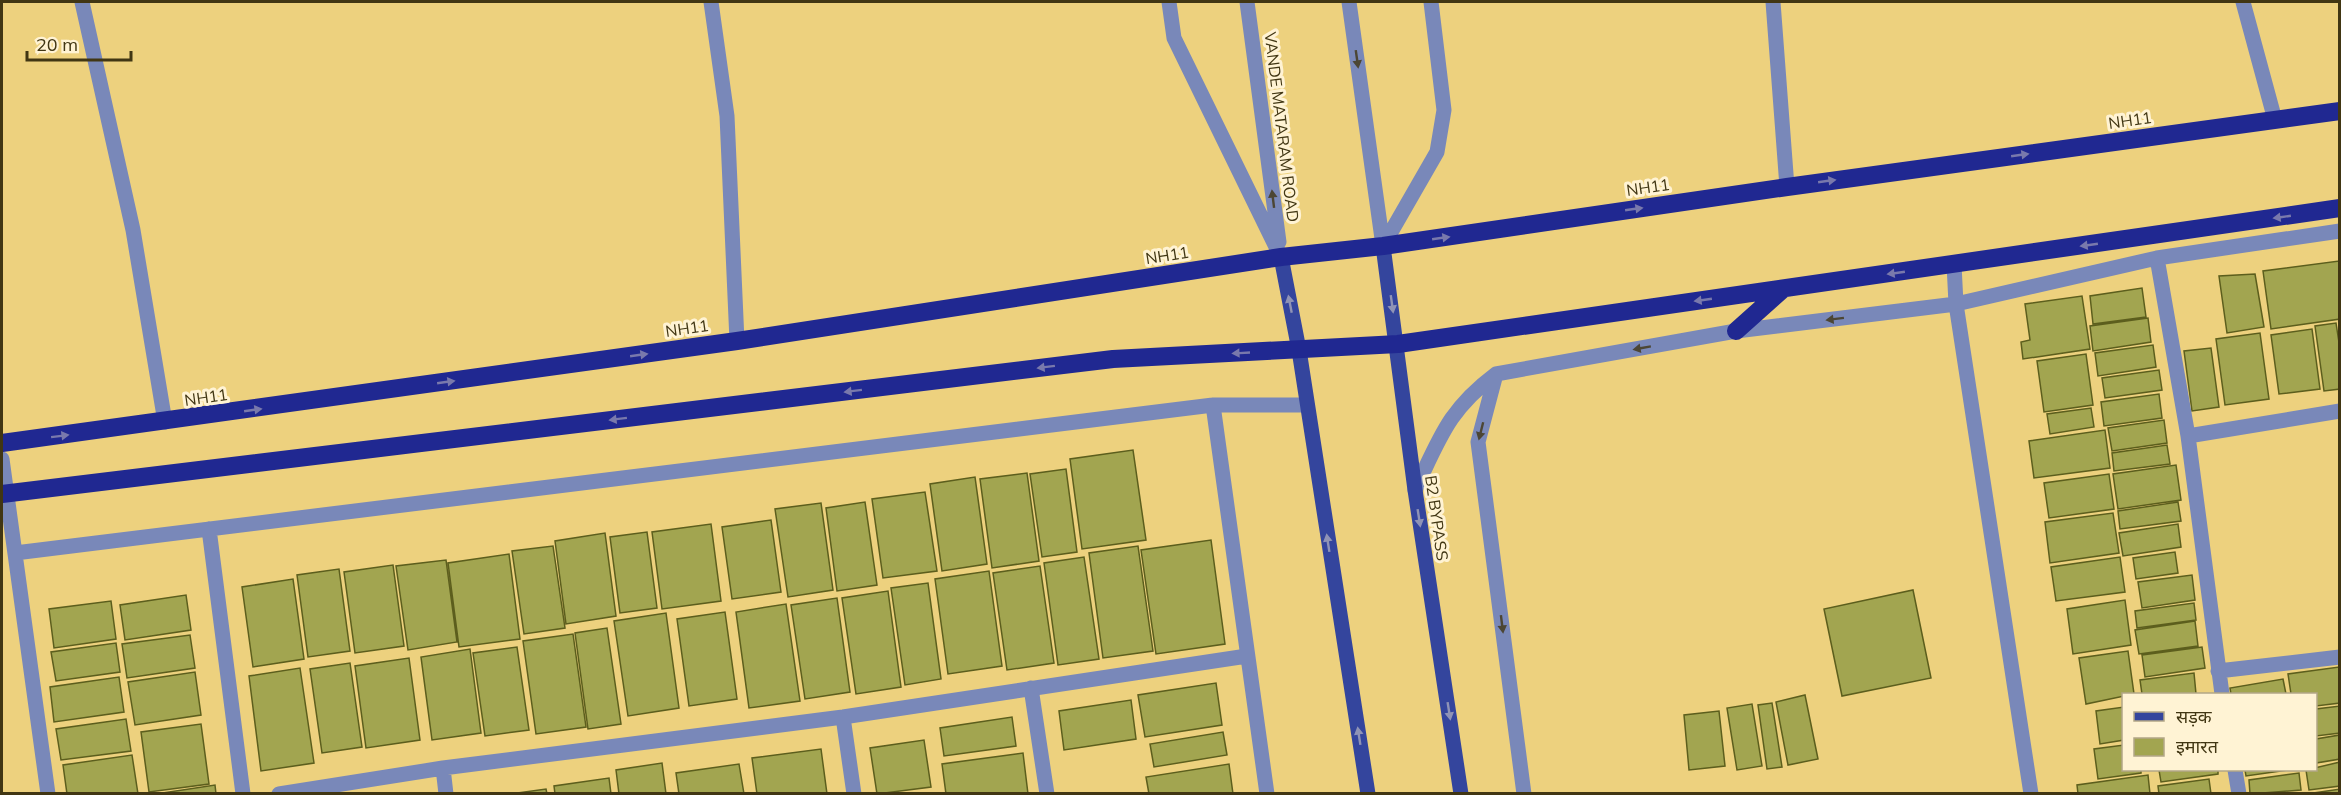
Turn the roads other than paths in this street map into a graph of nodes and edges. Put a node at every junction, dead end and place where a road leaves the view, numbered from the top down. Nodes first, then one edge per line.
1 (82, 2) edge
2 (711, 2) edge
3 (1169, 2) edge
4 (1247, 2) edge
5 (1349, 2) edge
6 (1431, 2) edge
7 (1773, 2) edge
8 (2243, 2) edge
9 (2340, 111) edge
10 (2275, 120) junction
11 (1787, 187) junction
12 (2340, 208) edge
13 (2340, 231) edge
14 (1383, 246) junction
15 (1281, 257) junction
16 (2157, 258) junction
17 (1954, 264) junction
18 (1783, 289) junction
19 (1956, 304) junction
20 (1736, 331) junction
21 (737, 341) junction
22 (1398, 344) junction
23 (1299, 350) junction
24 (1496, 374) junction
25 (1213, 405) junction
26 (1307, 405) junction
27 (2340, 411) edge
28 (165, 422) junction
29 (2188, 436) junction
30 (2, 443) edge
31 (2, 459) edge
32 (1415, 490) junction
33 (4, 494) edge
34 (209, 529) junction
35 (15, 554) junction
36 (1247, 656) junction
37 (2340, 657) edge
38 (2218, 671) junction
39 (1031, 688) junction
40 (2222, 693) edge
41 (843, 717) junction
42 (443, 768) junction
43 (2235, 771) edge
44 (48, 794) edge
45 (243, 794) edge
46 (279, 794) edge
47 (446, 794) edge
48 (854, 794) edge
49 (1047, 794) edge
50 (1267, 794) edge
51 (1368, 794) edge
52 (1461, 794) edge
53 (1524, 794) edge
54 (2031, 794) edge
55 (2238, 794) edge

1 - 28 street
2 - 21 street
3 - 15 street
15 -> 4 street, VANDE MATARAM ROAD
5 -> 14 street
6 - 14 street
7 - 11 street
8 - 10 street
9 - 10 highway, NH11
11 -> 10 highway, NH11
14 -> 11 highway, NH11
12 -> 17 highway
13 - 16 street
14 - 15 highway, NH11
14 -> 22 main road, B2 BYPASS
15 - 21 highway, NH11
23 -> 15 main road
16 - 19 street
16 - 29 street
17 -> 18 highway
17 - 19 street
18 - 20 highway
18 -> 22 highway
19 -> 20 street
19 - 54 street
20 -> 24 street
28 -> 21 highway, NH11
22 - 23 highway
22 - 32 main road, B2 BYPASS
23 - 26 main road
23 -> 33 highway
24 - 32 street
24 -> 53 street
25 - 26 street
25 - 34 street
25 - 36 street
51 -> 26 main road
27 - 29 street
30 -> 28 highway, NH11
29 - 38 street
31 - 33 street
32 -> 52 main road, B2 BYPASS
33 - 35 street
34 - 35 street
34 - 45 street
35 - 44 street
36 - 39 street
36 - 50 street
37 - 38 street
38 - 40 street
39 - 41 street
39 - 49 street
41 - 42 street
41 - 48 street
42 - 46 street
42 - 47 street
43 - 55 street

